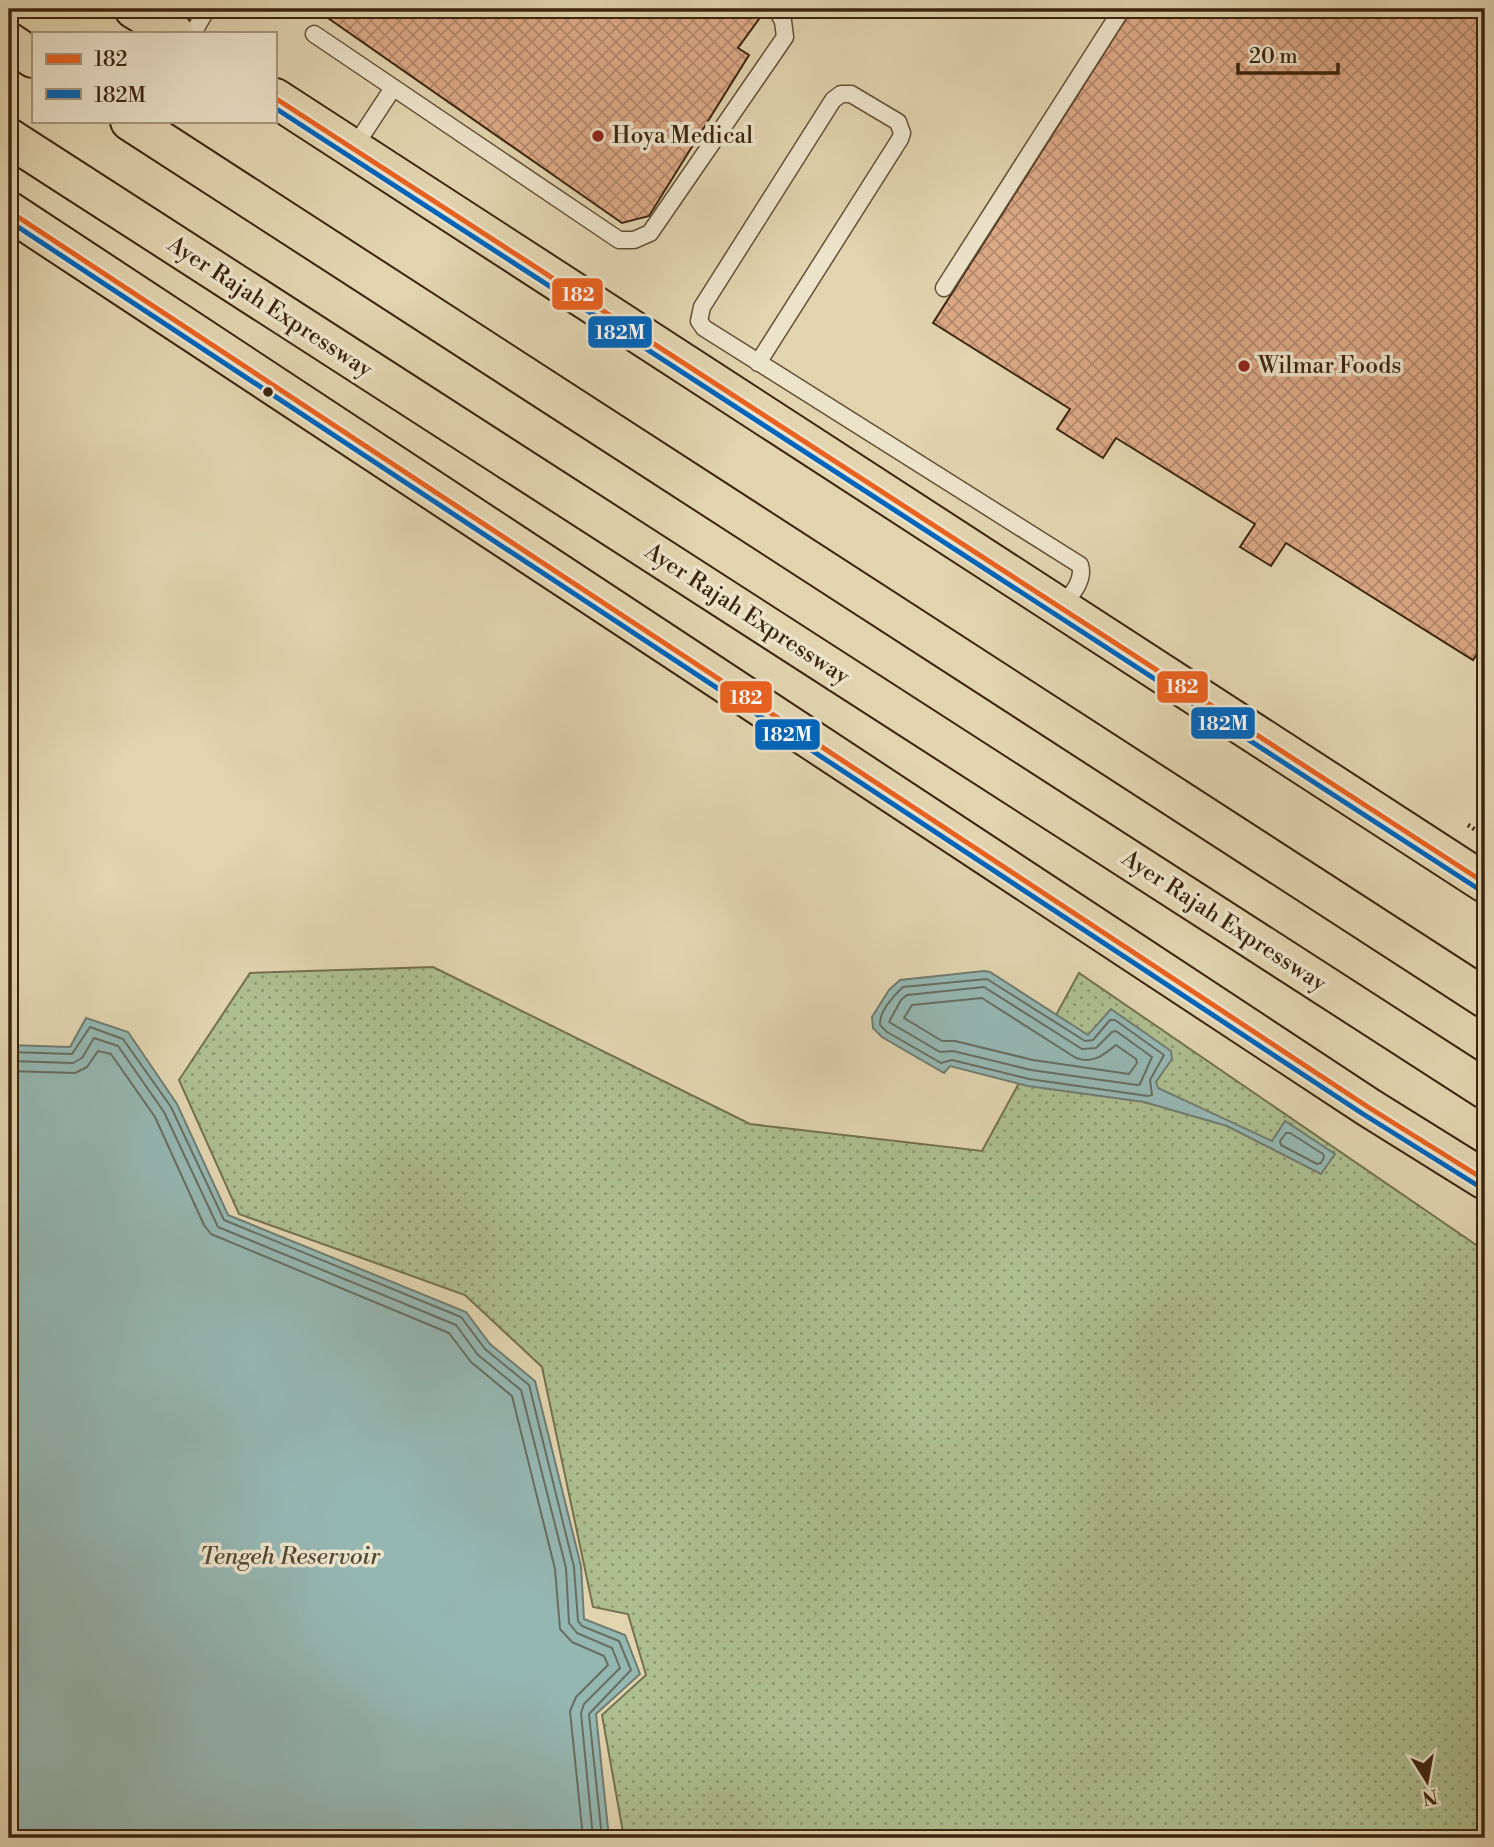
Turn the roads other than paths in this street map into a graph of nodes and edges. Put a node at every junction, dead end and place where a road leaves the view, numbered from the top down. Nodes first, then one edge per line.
1 (134, 9) edge
2 (207, 9) edge
3 (776, 9) edge
4 (1122, 9) edge
5 (172, 32) edge
6 (194, 32) edge
7 (314, 34) dead end
8 (9, 42) edge
9 (32, 57) edge
10 (393, 88) junction
11 (276, 99) edge
12 (132, 122) edge
13 (9, 138) edge
14 (353, 149) junction
15 (9, 211) edge
16 (944, 288) dead end
17 (758, 363) junction
18 (1061, 609) junction
19 (1485, 883) edge
20 (1485, 998) edge
21 (1485, 1089) edge
22 (1485, 1180) edge

1 - 5 main road
2 - 6 lane
3 - 10 lane
4 - 16 lane
7 - 10 lane
8 - 9 main road
10 - 14 lane
11 - 14 main road
12 - 20 main road
13 - 21 main road, Ayer Rajah Expressway
14 - 18 main road
15 - 22 main road
17 - 17 lane
17 - 18 lane
18 - 19 main road

